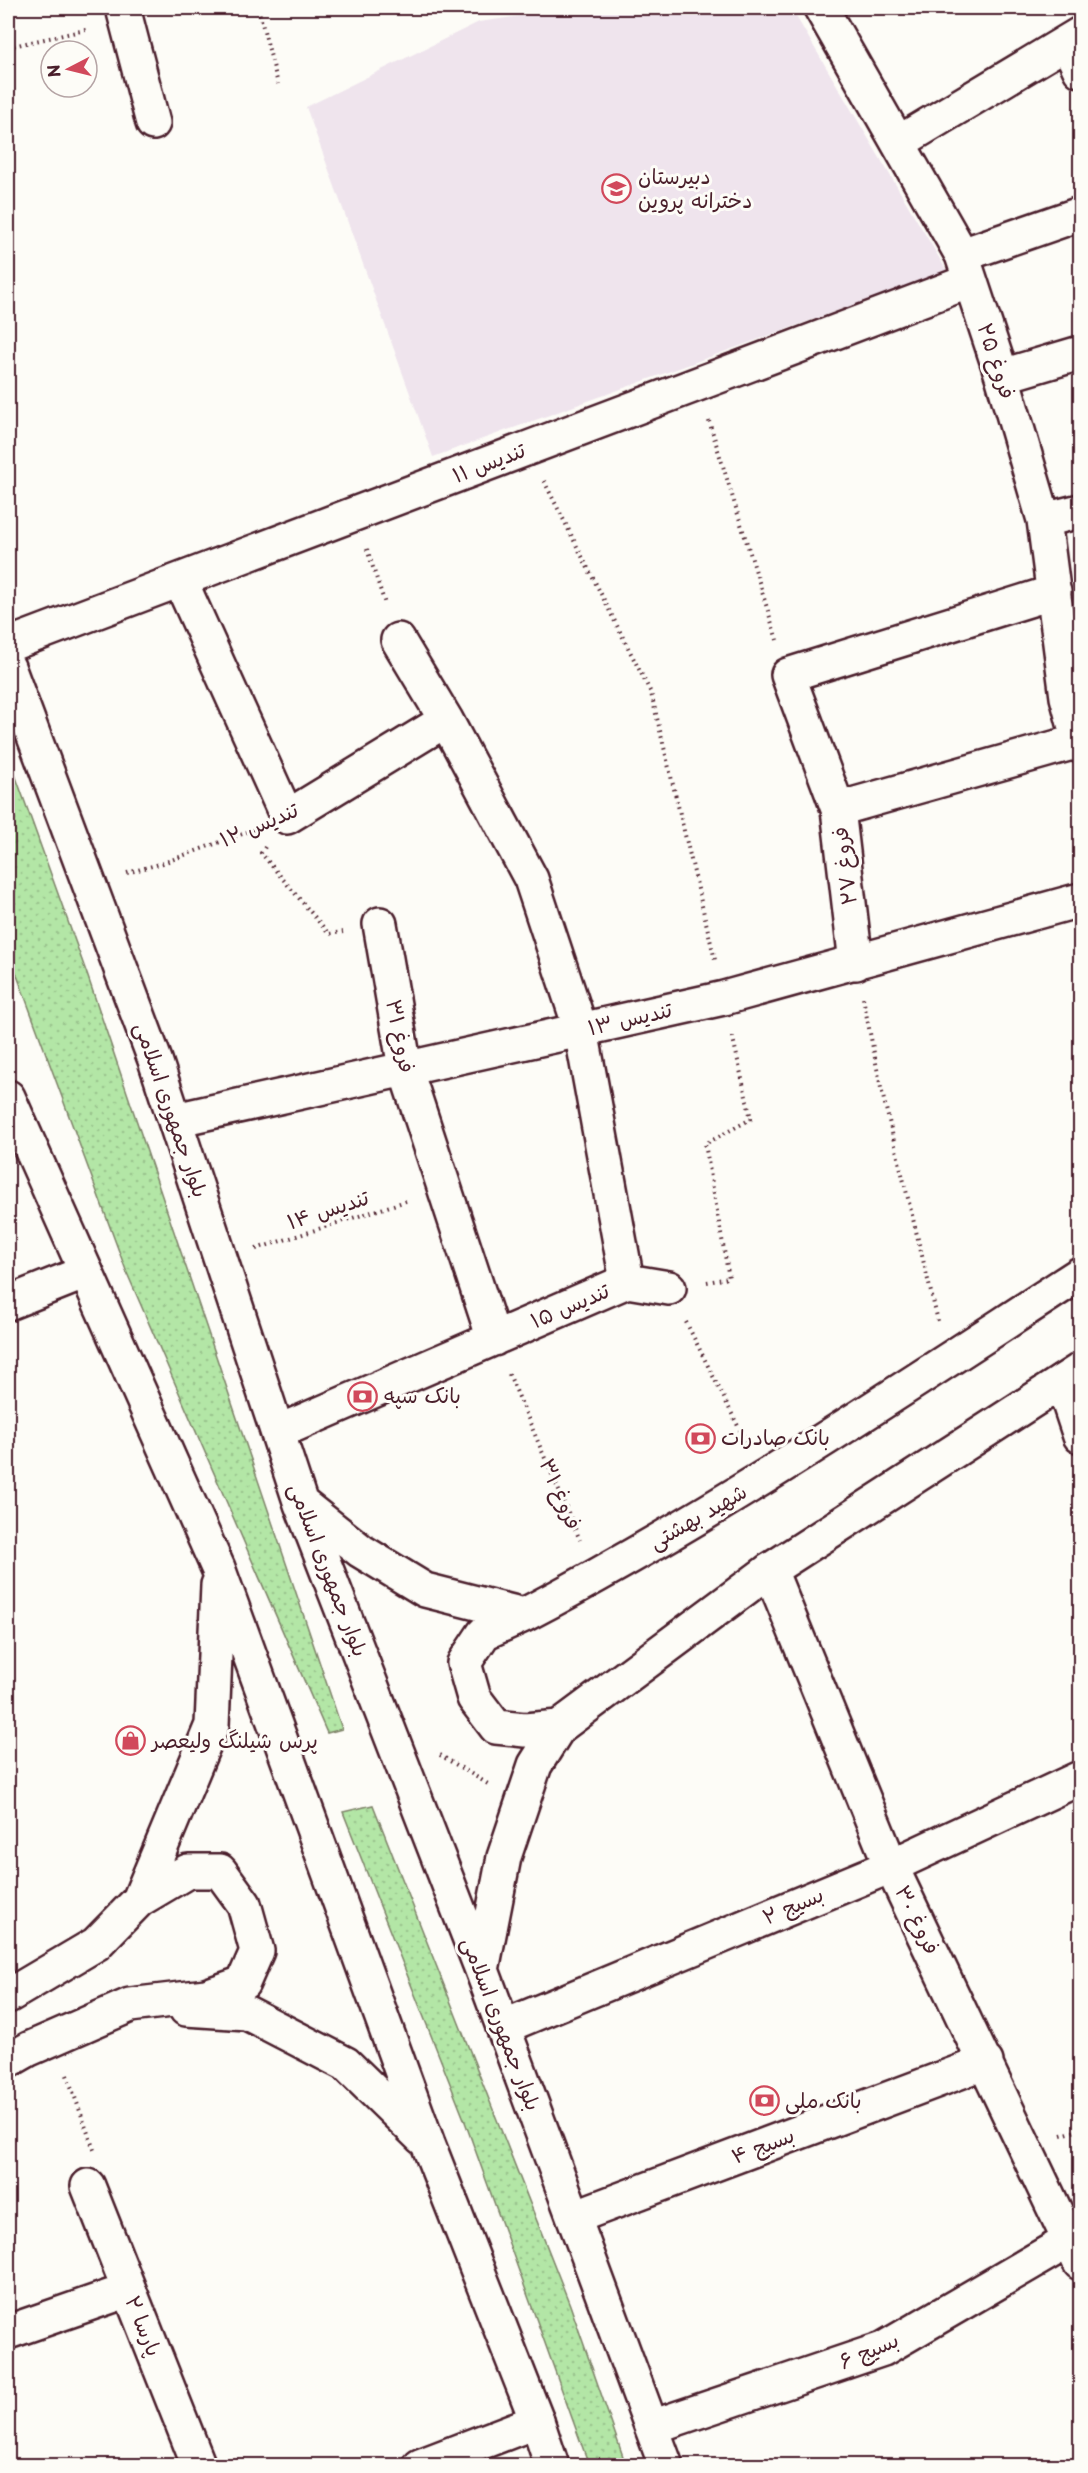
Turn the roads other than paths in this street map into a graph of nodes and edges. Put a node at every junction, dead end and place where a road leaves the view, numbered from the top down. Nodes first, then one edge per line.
1 (123, 8) edge
2 (833, 11) edge
3 (1076, 48) edge
4 (153, 123) dead end
5 (898, 143) junction
6 (1080, 214) edge
7 (966, 268) junction
8 (1080, 353) edge
9 (1002, 376) junction
10 (1080, 511) edge
11 (1044, 520) junction
12 (180, 580) junction
13 (1054, 592) junction
14 (398, 640) road end
15 (8, 645) edge
16 (1071, 645) edge
17 (8, 667) edge
18 (446, 720) junction
19 (1080, 743) edge
20 (838, 809) junction
21 (1080, 900) edge
22 (380, 924) road end
23 (856, 963) junction
24 (580, 1030) junction
25 (405, 1068) junction
26 (8, 1097) edge
27 (175, 1120) junction
28 (86, 1272) junction
29 (1080, 1274) edge
30 (627, 1281) junction
31 (669, 1288) dead end
32 (8, 1303) edge
33 (494, 1339) junction
34 (1071, 1376) edge
35 (278, 1432) junction
36 (1080, 1436) edge
37 (301, 1504) junction
38 (218, 1568) junction
39 (770, 1570) junction
40 (524, 1615) junction
41 (559, 1727) junction
42 (1080, 1778) edge
43 (891, 1866) junction
44 (139, 1900) junction
45 (482, 1970) junction
46 (8, 1996) edge
47 (130, 2005) junction
48 (503, 2027) junction
49 (8, 2061) edge
50 (986, 2062) junction
51 (428, 2144) junction
52 (88, 2186) road end
53 (574, 2217) junction
54 (1075, 2251) edge
55 (129, 2290) junction
56 (8, 2332) edge
57 (537, 2421) junction
58 (652, 2427) junction
59 (199, 2466) edge
60 (420, 2466) edge
61 (552, 2466) edge
62 (666, 2466) edge

1 - 4 street
2 - 5 street, فروغ ۲۵
3 - 5 street
5 - 7 street, فروغ ۲۵
6 - 7 street, تندیس ۱۱
7 - 9 street, فروغ ۲۵
7 - 12 street, تندیس ۱۱
8 - 9 street
9 - 11 street, فروغ ۲۵
10 - 11 street
11 - 13 street, فروغ ۲۵
12 - 15 street, تندیس ۱۱
12 - 18 street, تندیس ۱۲
13 - 16 street, فروغ ۲۵
13 - 20 street, فروغ ۲۷
14 - 18 street, تندیس ۱۵
16 - 19 street, فروغ ۲۵
17 - 27 street, بلوار جمهوری اسلامی
18 - 24 street, تندیس ۱۵
19 - 20 street
20 - 23 street, فروغ ۲۷
21 - 23 street, تندیس ۱۳
22 - 25 street, فروغ ۳۱
23 - 24 street, تندیس ۱۳
24 - 25 street, تندیس ۱۳
24 - 30 street, تندیس ۱۵
25 - 27 street, تندیس ۱۳
25 - 33 street, فروغ ۳۱
26 - 28 street
27 - 35 street, بلوار جمهوری اسلامی
28 - 32 street
28 - 38 street
29 - 40 street, شهید بهشتی
30 - 31 street
30 - 33 street, تندیس ۱۵
33 - 35 street, تندیس ۱۵
34 - 36 street
34 - 39 street
35 - 37 street, بلوار جمهوری اسلامی
37 - 40 street
37 - 45 street, بلوار جمهوری اسلامی
38 - 44 street
38 - 51 street
39 - 41 street
39 - 43 street, فروغ ۳۰
40 - 41 street, شهید بهشتی
41 - 45 street
42 - 43 street, بسیج ۲
43 - 48 street, بسیج ۲
43 - 50 street, فروغ ۳۰
44 - 46 street
44 - 47 street
45 - 48 street, بلوار جمهوری اسلامی
47 - 49 street
47 - 51 street
48 - 53 street, بلوار جمهوری اسلامی
50 - 53 street, بسیج ۴
50 - 54 street, فروغ ۳۰
51 - 57 street
52 - 55 street, پارسا ۲
53 - 58 street, بلوار جمهوری اسلامی
54 - 58 street, بسیج ۶
55 - 56 street
55 - 59 street, پارسا ۲
57 - 60 street
57 - 61 street
58 - 62 street, بلوار جمهوری اسلامی

